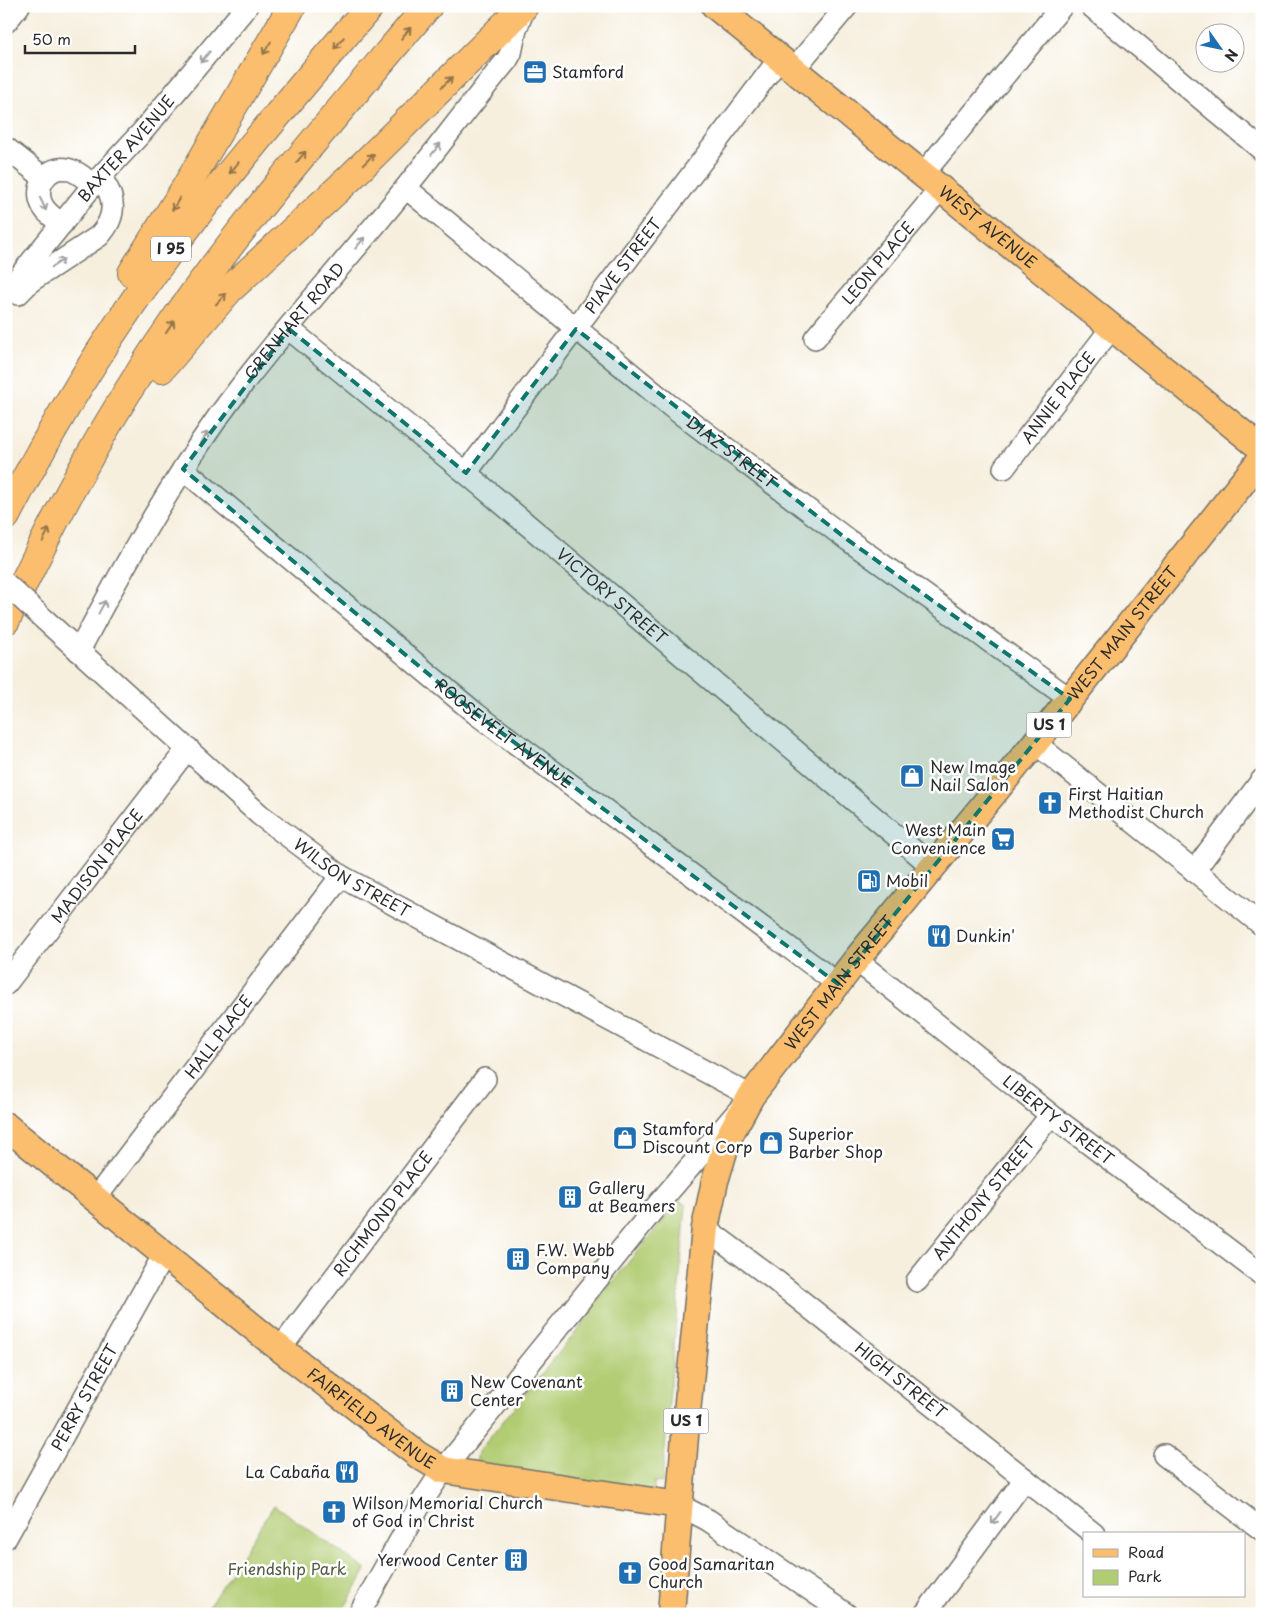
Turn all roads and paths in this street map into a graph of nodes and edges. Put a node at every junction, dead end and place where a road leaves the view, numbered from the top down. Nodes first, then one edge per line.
1 (247, 6) edge
2 (292, 6) edge
3 (370, 6) edge
4 (428, 6) edge
5 (525, 6) edge
6 (715, 6) edge
7 (846, 6) edge
8 (1062, 6) edge
9 (1091, 6) edge
10 (787, 64) junction
11 (1262, 150) edge
12 (8, 154) edge
13 (44, 178) junction
14 (932, 181) junction
15 (97, 182) junction
16 (406, 188) junction
17 (62, 224) junction
18 (6, 293) edge
19 (6, 304) edge
20 (1113, 326) junction
21 (288, 329) junction
22 (576, 329) junction
23 (814, 338) dead end
24 (1262, 448) edge
25 (88, 457) junction
26 (1262, 458) edge
27 (1004, 468) dead end
28 (183, 469) junction
29 (466, 473) junction
30 (20, 488) junction
31 (6, 516) edge
32 (6, 584) edge
33 (6, 620) edge
34 (80, 650) junction
35 (1070, 699) junction
36 (1035, 743) junction
37 (188, 748) junction
38 (1262, 780) edge
39 (933, 867) junction
40 (1194, 871) junction
41 (342, 876) junction
42 (1262, 925) edge
43 (856, 960) junction
44 (6, 984) edge
45 (838, 984) junction
46 (485, 1079) dead end
47 (751, 1096) junction
48 (1051, 1115) junction
49 (6, 1126) edge
50 (714, 1181) junction
51 (95, 1198) junction
52 (659, 1203) junction
53 (705, 1228) junction
54 (163, 1256) junction
55 (1262, 1275) edge
56 (917, 1281) dead end
57 (280, 1349) junction
58 (1164, 1455) dead end
59 (443, 1470) junction
60 (1025, 1478) junction
61 (679, 1505) junction
62 (1262, 1530) edge
63 (1092, 1532) edge
64 (6, 1538) edge
65 (359, 1614) edge
66 (671, 1614) edge
67 (846, 1614) edge
68 (925, 1614) edge

1 -> 15 street, BAXTER AVENUE
2 -> 30 highway
3 -> 30 highway, I 95
25 -> 4 highway, I 95
16 -> 5 street, GRENHART ROAD
25 -> 5 highway
6 - 10 main road, WEST AVENUE
7 - 10 street, PIAVE STREET
8 - 14 street, LEON PLACE
9 - 11 street
10 - 14 main road, WEST AVENUE
10 - 22 street, PIAVE STREET
12 - 13 street
13 - 15 street
13 -> 17 street
14 - 20 main road, WEST AVENUE
14 - 23 street, LEON PLACE
15 - 17 street, BAXTER AVENUE
19 -> 15 street
21 -> 16 street, GRENHART ROAD
16 - 22 street, DIAZ STREET
17 - 18 street, BAXTER AVENUE
20 - 24 main road, WEST AVENUE
20 - 27 street, ANNIE PLACE
28 -> 21 street, GRENHART ROAD
21 - 29 street, VICTORY STREET
22 - 29 street, PIAVE STREET
22 - 35 street, DIAZ STREET
33 -> 25 highway, I 95
26 - 35 main road, WEST MAIN STREET / US 1
34 -> 28 street, GRENHART ROAD
28 - 45 street, ROOSEVELT AVENUE
29 - 39 street, VICTORY STREET
30 - 31 highway, I 95
32 - 34 street, WILSON STREET, bridge
34 - 37 street, WILSON STREET
35 - 36 main road, WEST MAIN STREET / US 1
36 - 39 main road, WEST MAIN STREET / US 1
36 - 40 street
37 - 41 street, WILSON STREET
37 - 44 street, MADISON PLACE
38 - 40 street
39 - 43 main road, WEST MAIN STREET / US 1
40 - 42 street
41 - 47 street, WILSON STREET
41 - 51 street, HALL PLACE
43 - 45 main road, WEST MAIN STREET / US 1
43 - 48 street, LIBERTY STREET
45 - 47 main road, WEST MAIN STREET / US 1
46 - 57 street, RICHMOND PLACE
47 - 50 main road, WEST MAIN STREET / US 1
47 - 52 street
48 - 55 street, LIBERTY STREET
48 - 56 street, ANTHONY STREET
49 - 51 main road, FAIRFIELD AVENUE
50 - 52 street
50 - 53 main road, WEST MAIN STREET / US 1
51 - 54 main road, FAIRFIELD AVENUE
52 - 59 street
53 - 60 street, HIGH STREET
53 - 61 main road, WEST MAIN STREET / US 1
54 - 57 main road, FAIRFIELD AVENUE
54 - 64 street, PERRY STREET
57 - 59 main road, FAIRFIELD AVENUE
58 - 62 street
59 - 61 main road, FAIRFIELD AVENUE
59 - 65 street
60 - 63 street, HIGH STREET
60 -> 68 street
61 - 66 main road, WEST MAIN STREET / US 1
61 - 67 street, FAIRFIELD AVENUE

